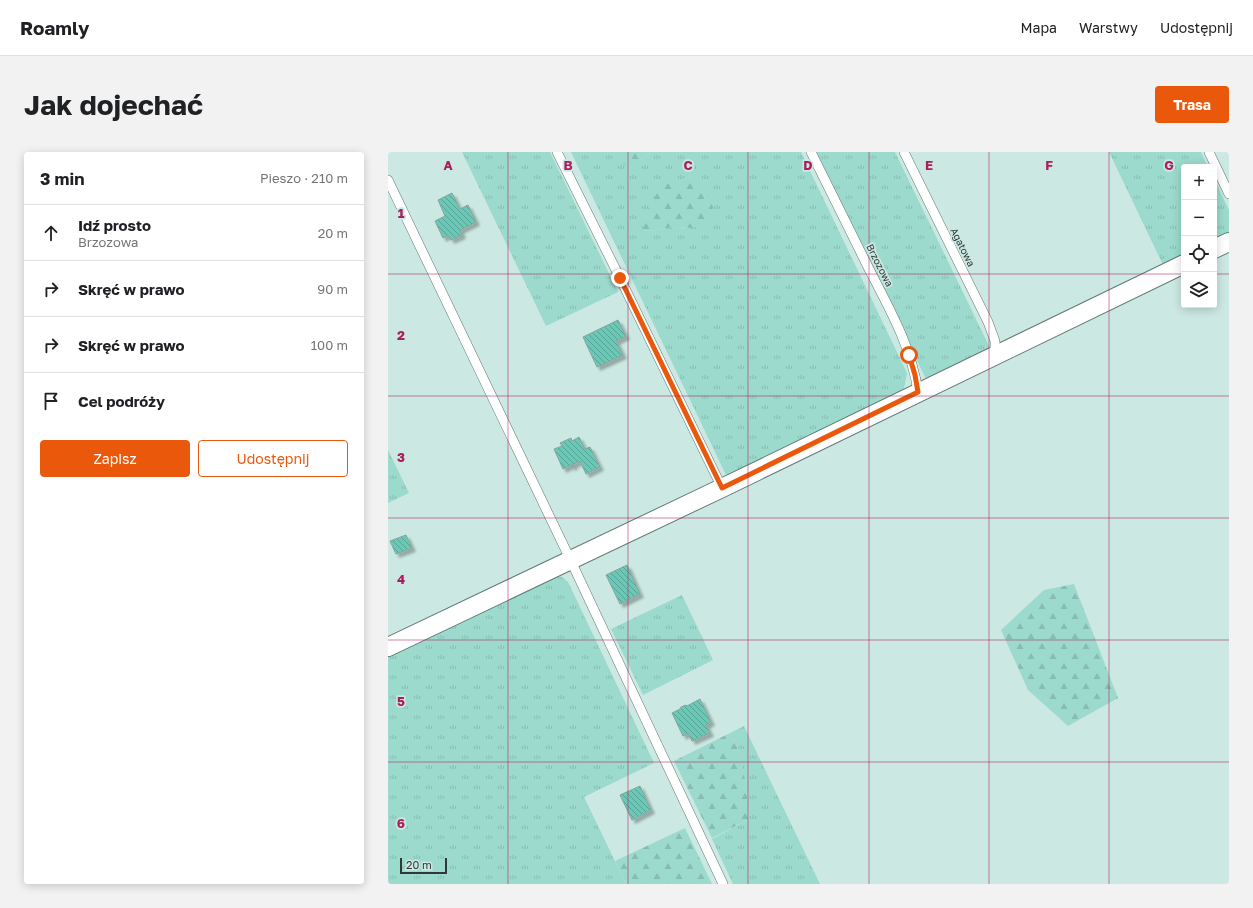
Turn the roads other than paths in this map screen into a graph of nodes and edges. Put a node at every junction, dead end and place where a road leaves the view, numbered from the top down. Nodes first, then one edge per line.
1 (557, 152) edge
2 (811, 152) edge
3 (904, 152) edge
4 (1209, 152) edge
5 (388, 180) edge
6 (1229, 194) edge
7 (1229, 242) edge
8 (1217, 248) edge
9 (1181, 265) edge
10 (995, 355) junction
11 (918, 392) junction
12 (722, 488) junction
13 (570, 559) junction
14 (388, 647) edge
15 (723, 884) edge

1 - 12 lane
2 - 11 lane, Brzozowa
3 - 10 lane, Agatowa
4 - 6 lane
5 - 13 lane
7 - 8 street
9 - 10 street
10 - 11 street
11 - 12 street
12 - 13 street
13 - 14 street
13 - 15 lane

